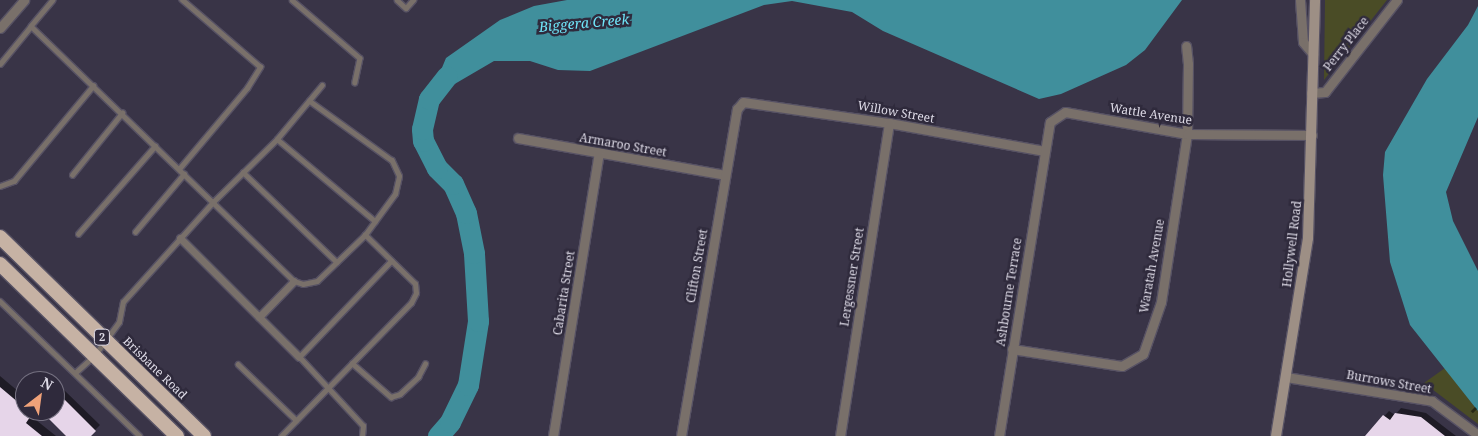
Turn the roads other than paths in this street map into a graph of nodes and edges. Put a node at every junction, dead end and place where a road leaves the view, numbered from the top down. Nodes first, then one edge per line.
1 (24, 0) edge
2 (53, 0) edge
3 (182, 0) edge
4 (292, 0) edge
5 (397, 0) edge
6 (413, 0) edge
7 (1300, 0) edge
8 (1315, 0) edge
9 (1396, 0) edge
10 (31, 26) junction
11 (0, 28) edge
12 (1186, 46) dead end
13 (1313, 54) junction
14 (0, 64) edge
15 (355, 82) dead end
16 (322, 85) dead end
17 (93, 86) junction
18 (1311, 93) junction
19 (309, 101) junction
20 (743, 102) joint
21 (122, 113) junction
22 (889, 122) junction
23 (1187, 134) junction
24 (1312, 135) junction
25 (518, 138) dead end
26 (277, 139) junction
27 (154, 146) junction
28 (1045, 151) junction
29 (598, 153) junction
30 (179, 170) junction
31 (243, 172) junction
32 (184, 174) junction
33 (725, 175) junction
34 (72, 176) dead end
35 (0, 186) edge
36 (213, 202) junction
37 (375, 221) junction
38 (135, 232) dead end
39 (78, 234) dead end
40 (365, 235) junction
41 (0, 237) edge
42 (180, 238) junction
43 (391, 260) junction
44 (337, 262) junction
45 (0, 264) edge
46 (294, 281) junction
47 (0, 301) edge
48 (259, 317) junction
49 (105, 340) junction
50 (1012, 349) junction
51 (94, 356) junction
52 (299, 357) junction
53 (352, 363) junction
54 (238, 364) dead end
55 (425, 364) dead end
56 (75, 373) junction
57 (1286, 377) junction
58 (327, 388) junction
59 (296, 420) junction
60 (1478, 435) edge
61 (140, 436) edge
62 (177, 436) edge
63 (204, 436) edge
64 (281, 436) edge
65 (362, 436) edge
66 (553, 436) edge
67 (681, 436) edge
68 (840, 436) edge
69 (998, 436) edge
70 (1276, 436) edge

1 - 11 street
2 - 10 lane
3 - 30 lane
4 - 15 lane
5 - 6 lane
7 - 13 street, Hollywell Road
8 - 13 main road, Hollywell Road
9 - 18 street, Perry Place
10 - 14 lane
10 - 17 lane
12 - 23 street, Waratah Avenue
13 - 18 main road, Hollywell Road
16 - 19 lane
17 - 21 lane
17 - 35 lane
18 - 24 main road, Hollywell Road
19 - 26 lane
19 - 37 lane
20 - 22 street, Willow Street
20 - 33 street, Clifton Street
21 - 27 lane
21 - 34 lane
22 - 28 street, Willow Street
22 - 68 street, Lergessner Street
23 - 24 street, Wattle Avenue
23 - 28 street, Wattle Avenue
23 - 50 street, Waratah Avenue
24 - 57 main road, Hollywell Road
25 - 29 street, Armaroo Street
26 - 31 lane
26 - 37 lane
27 - 30 lane
27 - 39 lane
28 - 50 street, Ashbourne Terrace
29 - 33 street, Armaroo Street
29 - 66 street, Cabarita Street
30 - 32 lane
31 - 36 lane
31 - 44 lane
32 - 36 lane
32 - 38 lane
33 - 67 street, Clifton Street
36 - 42 lane
36 - 46 lane
37 - 40 lane
40 - 43 lane
40 - 44 lane
41 - 49 highway, Brisbane Road / 2
42 - 48 street
42 - 49 lane
43 - 52 lane
43 - 53 lane
44 - 46 lane
45 - 51 highway, 2
46 - 48 street
47 - 56 lane
48 - 52 street
49 - 51 lane
49 - 63 highway, Brisbane Road / 2
50 - 69 street, Ashbourne Terrace
51 - 56 lane
51 - 62 highway, 2
52 - 58 lane
53 - 55 lane
53 - 58 lane
54 - 59 lane
56 - 61 lane
57 - 60 street, Burrows Street
57 - 70 main road, Hollywell Road
58 - 59 lane
58 - 65 lane
59 - 64 lane

